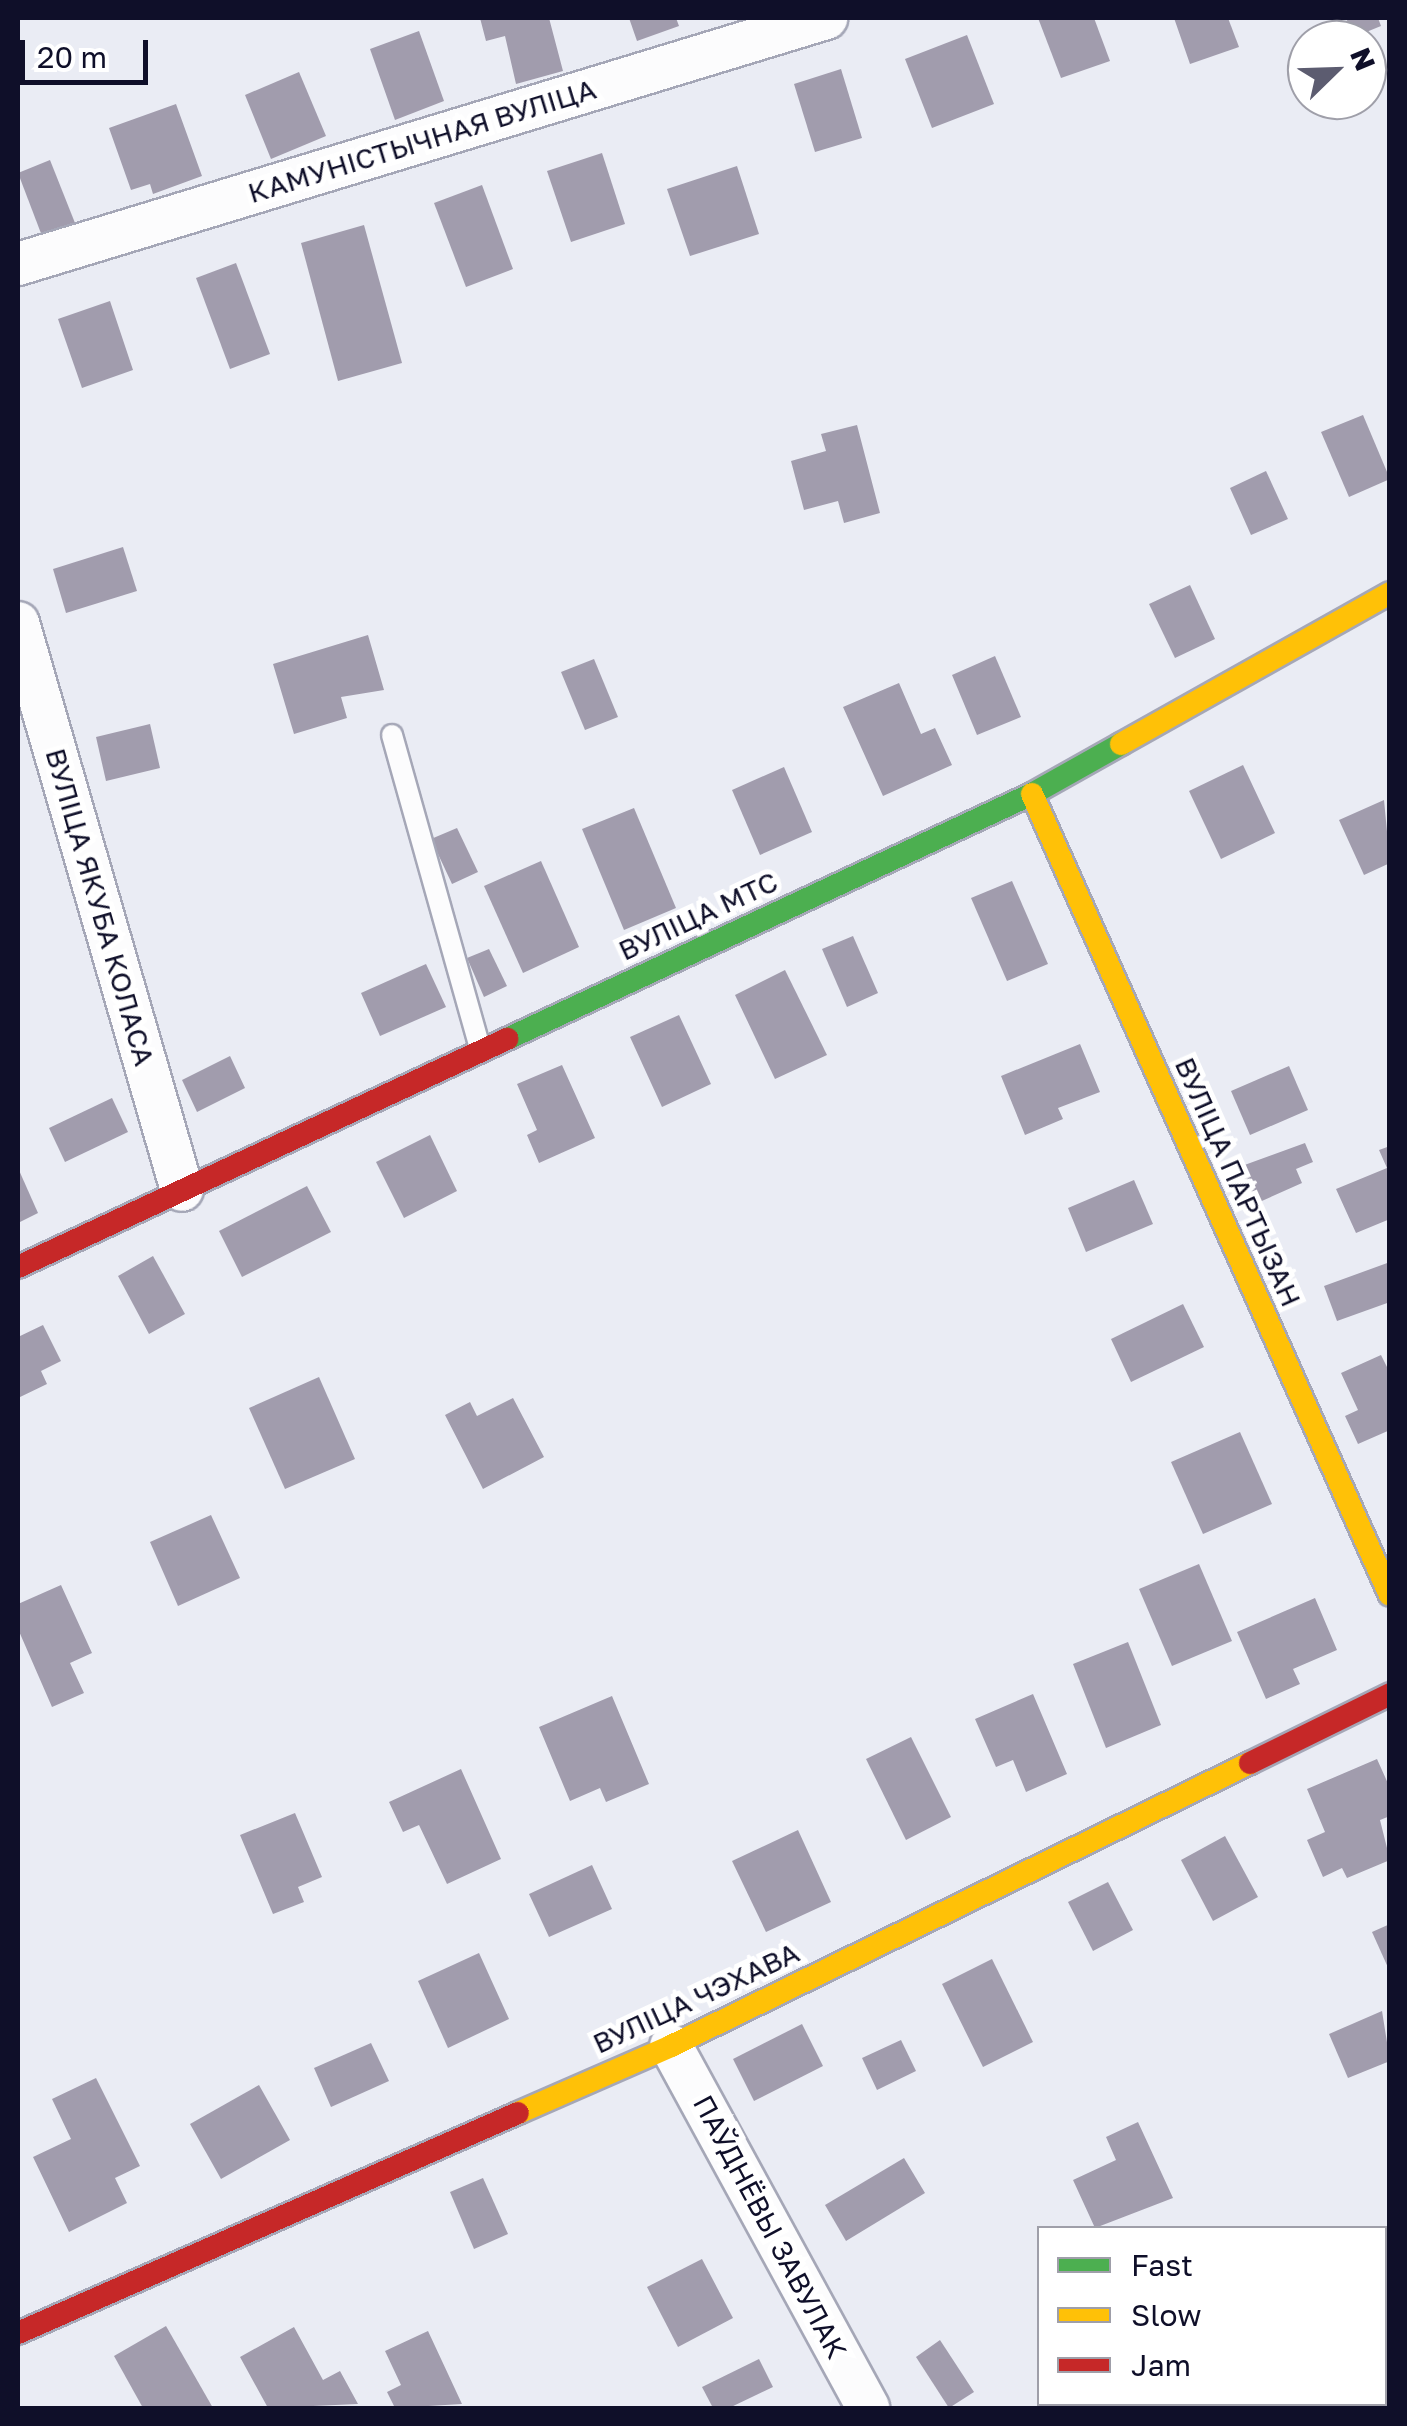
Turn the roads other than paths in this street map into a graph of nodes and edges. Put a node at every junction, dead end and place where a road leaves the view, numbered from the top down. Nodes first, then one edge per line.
1 (826, 18) edge
2 (18, 264) edge
3 (1390, 593) edge
4 (18, 624) edge
5 (392, 735) dead end
6 (1032, 794) junction
7 (481, 1050) junction
8 (182, 1190) junction
9 (18, 1267) edge
10 (1390, 1595) edge
11 (1390, 1694) edge
12 (671, 2046) junction
13 (18, 2333) edge
14 (868, 2408) edge

1 - 2 street, КАМУНІСТЫЧНАЯ ВУЛІЦА
3 - 6 street, ВУЛІЦА МТС
4 - 8 street, ВУЛІЦА ЯКУБА КОЛАСА
5 - 7 lane
6 - 7 street, ВУЛІЦА МТС
6 - 10 street, ВУЛІЦА ПАРТЫЗАН
7 - 8 street, ВУЛІЦА МТС
8 - 9 street, ВУЛІЦА МТС
11 - 12 street, ВУЛІЦА ЧЭХАВА
12 - 13 street, ВУЛІЦА ЧЭХАВА
12 - 14 street, ПАЎДНЁВЫ ЗАВУЛАК

